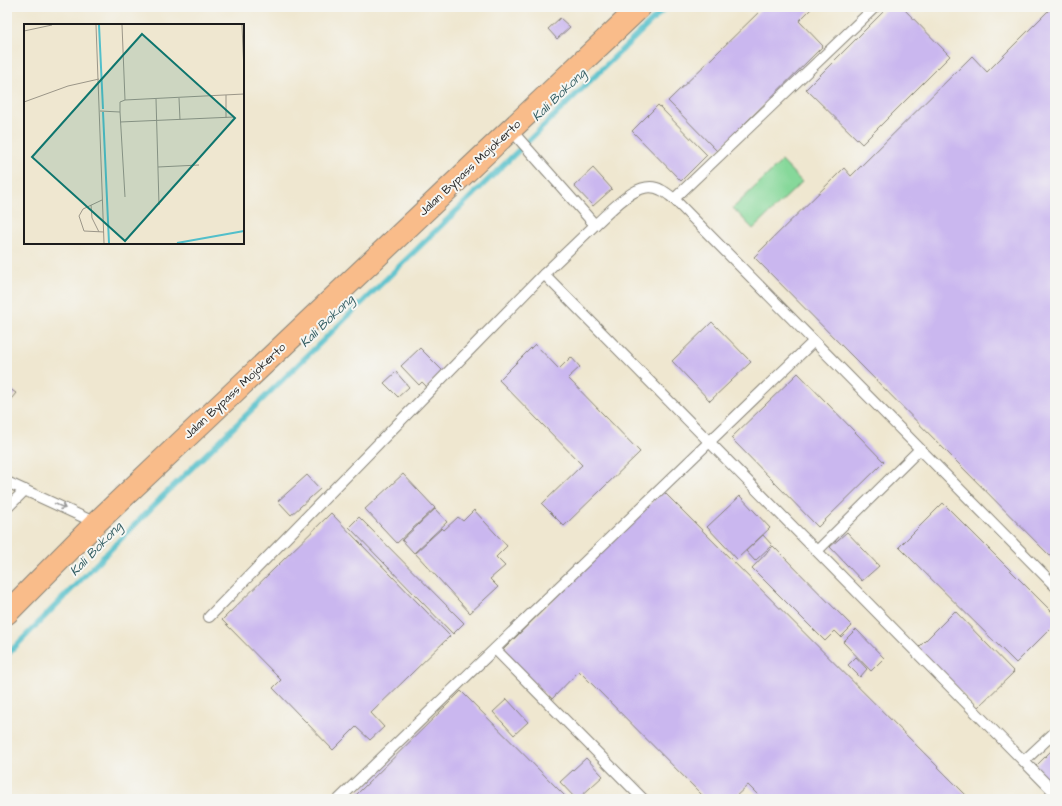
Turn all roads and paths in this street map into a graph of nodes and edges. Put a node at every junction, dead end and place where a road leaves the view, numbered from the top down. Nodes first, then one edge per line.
1 (640, 7) edge
2 (874, 7) edge
3 (515, 135) junction
4 (674, 199) junction
5 (595, 225) junction
6 (544, 274) junction
7 (813, 342) junction
8 (710, 442) junction
9 (919, 450) junction
10 (7, 482) edge
11 (25, 490) junction
12 (7, 508) edge
13 (96, 523) junction
14 (817, 551) junction
15 (1055, 586) edge
16 (7, 613) edge
17 (209, 617) dead end
18 (494, 649) junction
19 (1055, 732) edge
20 (1024, 762) junction
21 (1055, 793) edge
22 (339, 799) edge
23 (643, 799) edge

1 - 3 highway, Jalan Bypass Mojokerto
2 - 4 lane
3 - 5 lane
3 - 13 highway, Jalan Bypass Mojokerto
4 - 5 lane
4 - 7 lane
5 - 6 lane
6 - 8 lane
6 - 17 lane
7 - 8 lane
7 - 9 lane
8 - 14 lane
8 - 18 lane
9 - 14 lane
9 - 15 lane
10 - 11 lane
11 - 12 lane
11 -> 13 lane
13 - 16 highway, Jalan Bypass Mojokerto
14 - 20 lane
18 - 22 lane
18 - 23 lane
19 - 20 lane
20 - 21 lane

